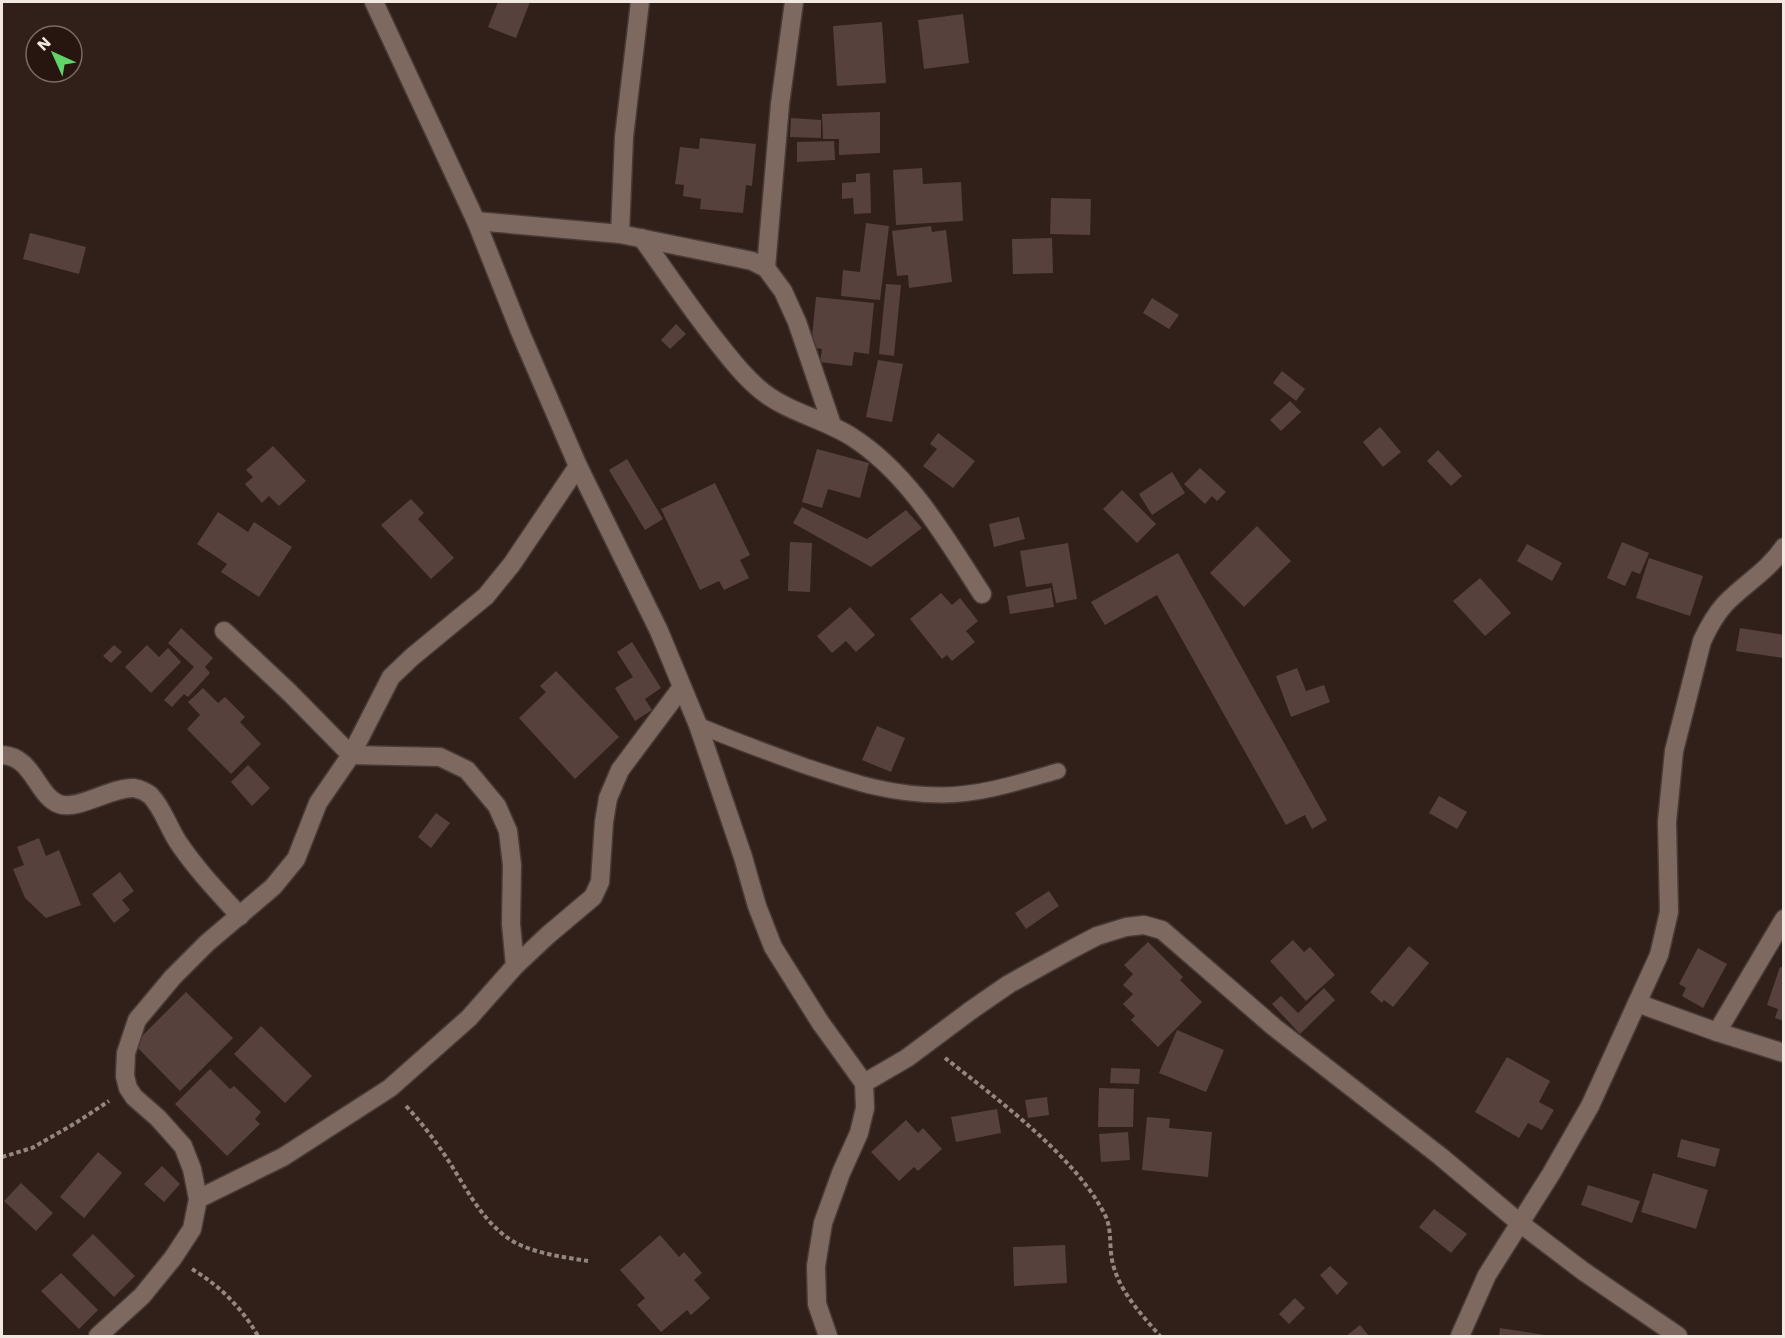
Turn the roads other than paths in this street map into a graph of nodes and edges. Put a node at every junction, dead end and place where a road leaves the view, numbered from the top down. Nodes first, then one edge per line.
1 (374, 2) edge
2 (640, 2) edge
3 (794, 2) edge
4 (476, 221) junction
5 (620, 234) junction
6 (642, 238) junction
7 (766, 268) junction
8 (832, 425) junction
9 (578, 466) junction
10 (1784, 547) edge
11 (982, 594) dead end
12 (224, 631) dead end
13 (682, 687) junction
14 (698, 725) junction
15 (351, 755) junction
16 (2, 756) edge
17 (1058, 771) dead end
18 (240, 916) junction
19 (1784, 919) edge
20 (515, 966) junction
21 (1637, 1003) junction
22 (1717, 1032) junction
23 (1784, 1053) edge
24 (864, 1083) junction
25 (198, 1199) junction
26 (1521, 1224) junction
27 (98, 1336) edge
28 (828, 1336) edge
29 (1460, 1336) edge
30 (1678, 1336) edge

1 - 4 street
2 - 5 street
3 - 7 street
4 - 5 street
4 - 9 street
5 - 6 street
6 - 7 street
6 - 8 street
7 - 8 street
8 - 11 street
9 - 13 street
9 - 15 street
10 - 21 street
12 - 15 street
13 - 14 street
13 - 20 street
14 - 17 lane
14 - 24 street
15 - 18 street
15 - 20 street
16 - 18 street
18 - 25 street
19 - 22 street
20 - 25 street
21 - 22 street
21 - 26 street
22 - 23 street
24 - 26 street
24 - 28 street
25 - 27 street
26 - 29 street
26 - 30 street

